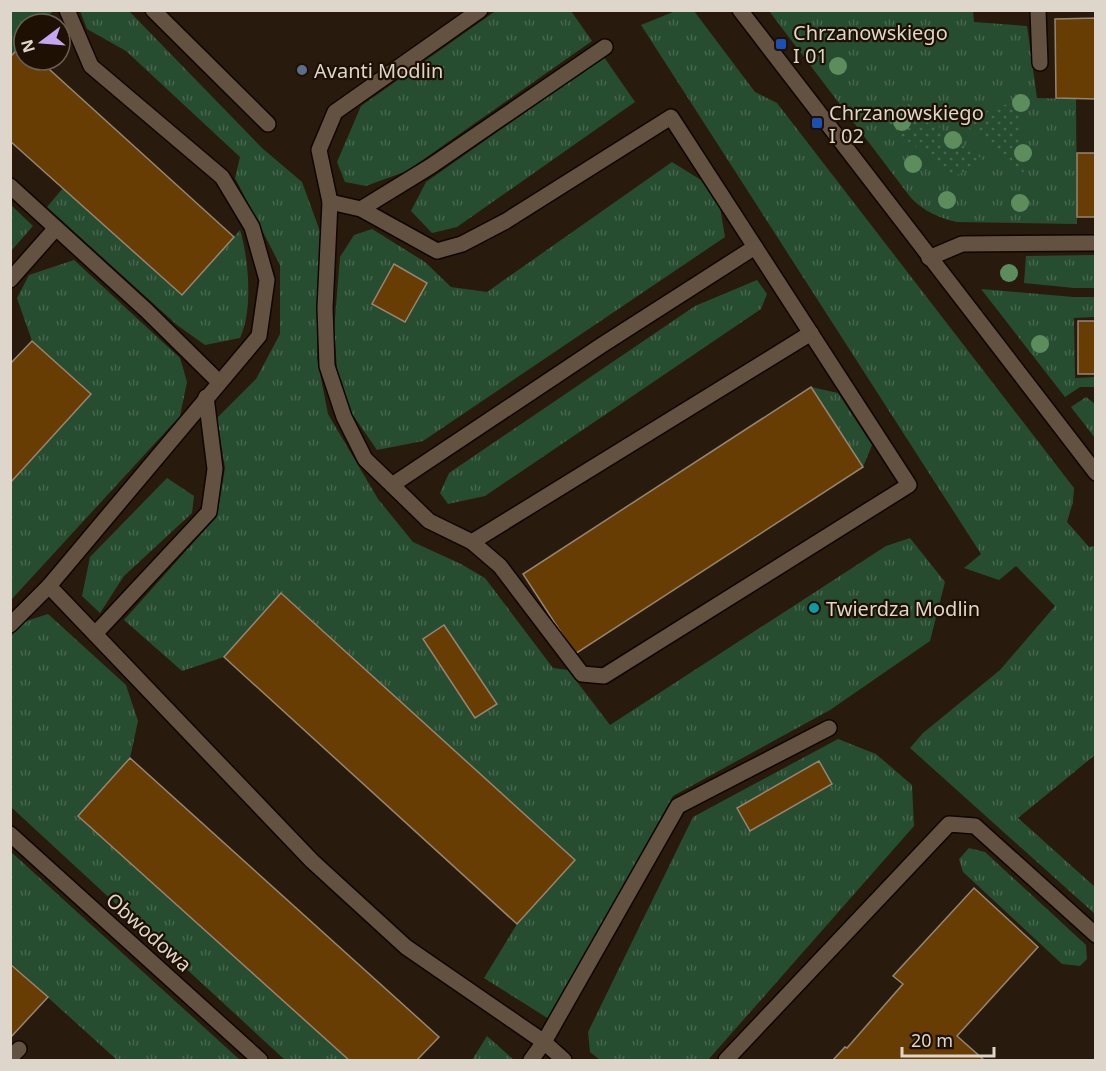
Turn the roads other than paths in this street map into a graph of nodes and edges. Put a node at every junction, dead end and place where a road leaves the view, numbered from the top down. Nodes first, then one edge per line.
1 (67, 10) edge
2 (153, 10) edge
3 (480, 10) edge
4 (740, 10) edge
5 (1038, 10) edge
6 (605, 47) dead end
7 (1040, 63) dead end
8 (268, 124) dead end
9 (10, 186) edge
10 (330, 202) junction
11 (361, 209) junction
12 (56, 228) junction
13 (1095, 243) edge
14 (755, 247) junction
15 (929, 258) junction
16 (10, 280) edge
17 (811, 333) junction
18 (219, 382) junction
19 (206, 397) junction
20 (1095, 473) edge
21 (392, 485) junction
22 (472, 542) junction
23 (49, 586) junction
24 (10, 625) edge
25 (95, 634) junction
26 (829, 728) dead end
27 (10, 834) edge
28 (1095, 935) edge
29 (543, 1042) junction
30 (260, 1060) edge
31 (531, 1060) edge
32 (564, 1060) edge
33 (726, 1060) edge

1 - 18 street
2 - 8 street
3 - 10 street
4 - 15 street
5 - 7 street
6 - 11 street
9 - 12 street
10 - 11 street
10 - 21 street
11 - 14 street
12 - 16 street
12 - 18 street
13 - 15 street
14 - 17 street
14 - 21 street
15 - 20 street
17 - 22 street
17 - 22 street
18 - 19 street
19 - 23 street
19 - 25 street
21 - 22 street
23 - 24 street
23 - 25 street
25 - 29 street
26 - 29 street
27 - 30 street, Obwodowa
28 - 33 street
29 - 31 street
29 - 32 street

